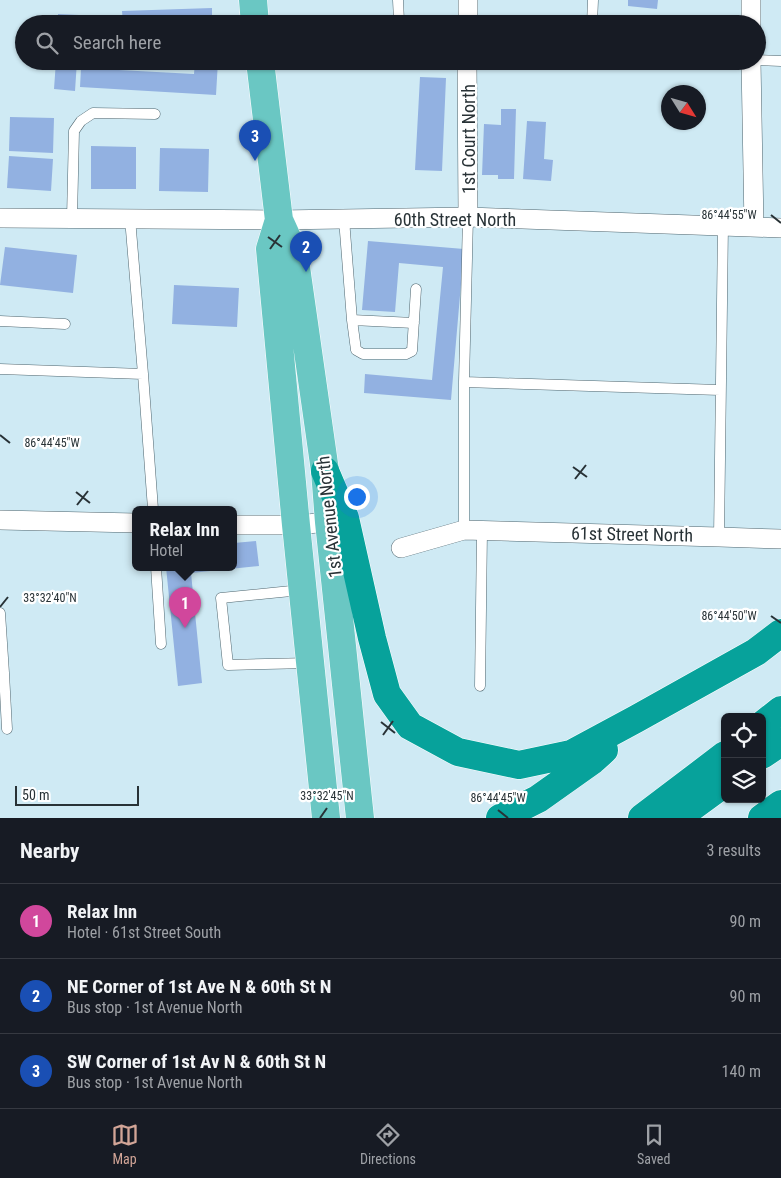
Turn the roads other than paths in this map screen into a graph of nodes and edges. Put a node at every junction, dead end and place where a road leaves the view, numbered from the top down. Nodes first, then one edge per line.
1 (252, 0) edge
2 (398, 0) edge
3 (468, 0) edge
4 (593, 0) edge
5 (751, 0) edge
6 (254, 15) edge
7 (399, 15) edge
8 (468, 15) edge
9 (592, 15) edge
10 (751, 15) edge
11 (766, 60) edge
12 (781, 60) edge
13 (261, 70) edge
14 (467, 70) edge
15 (750, 70) edge
16 (154, 114) dead end
17 (468, 217) junction
18 (0, 218) edge
19 (72, 218) junction
20 (130, 218) junction
21 (344, 219) junction
22 (279, 220) junction
23 (723, 225) junction
24 (754, 227) junction
25 (781, 228) edge
26 (416, 289) dead end
27 (352, 320) junction
28 (0, 321) edge
29 (414, 323) junction
30 (65, 324) dead end
31 (0, 369) edge
32 (143, 374) junction
33 (464, 382) junction
34 (720, 390) junction
35 (325, 472) junction
36 (153, 506) edge
37 (0, 520) edge
38 (329, 522) junction
39 (132, 523) edge
40 (237, 524) edge
41 (296, 525) junction
42 (473, 531) junction
43 (719, 537) junction
44 (781, 539) edge
45 (401, 548) dead end
46 (156, 571) edge
47 (302, 590) junction
48 (0, 613) edge
49 (781, 633) edge
50 (161, 644) dead end
51 (310, 663) junction
52 (480, 686) dead end
53 (781, 710) edge
54 (636, 719) junction
55 (766, 722) edge
56 (7, 730) dead end
57 (781, 742) edge
58 (766, 752) edge
59 (721, 758) edge
60 (721, 786) edge
61 (781, 804) edge
62 (326, 818) edge
63 (360, 818) edge
64 (500, 818) edge
65 (642, 818) edge
66 (677, 818) edge
67 (762, 818) edge

1 - 6 main road
2 - 7 lane
3 - 8 street
4 - 9 lane
5 - 10 street
11 - 12 lane
13 - 22 main road, 1st Avenue North
14 - 17 street, 1st Court North
15 - 24 street
16 - 19 lane
17 - 21 street, 60th Street North
17 - 23 street, 60th Street North
17 - 33 lane
18 - 19 street, 60th Street North
19 - 20 street, 60th Street North
20 - 22 street, 60th Street North
20 - 32 lane
21 - 22 street, 60th Street North
21 - 27 lane
22 - 35 main road, 1st Avenue North
22 - 41 main road, 1st Avenue North
23 - 24 street, 60th Street North
23 - 34 lane
24 - 25 street, 60th Street North
26 - 29 lane
27 - 29 lane
27 - 29 lane
28 - 30 lane
31 - 32 lane
32 - 36 lane
33 - 34 lane
33 - 42 lane
34 - 43 lane
35 - 38 main road, 1st Avenue North
35 - 54 highway
37 - 39 street
38 - 41 street
38 - 63 main road, 1st Avenue North
40 - 41 street
41 - 47 main road, 1st Avenue North
42 - 43 street, 61st Street North
42 - 45 street, 61st Street North
42 - 52 lane
43 - 44 street, 61st Street North
46 - 50 lane
47 - 51 main road, 1st Avenue North
47 - 51 lane
48 - 56 lane
49 - 54 highway
51 - 62 main road, 1st Avenue North
53 - 55 highway
54 - 64 highway
57 - 58 highway
59 - 65 highway
60 - 66 highway
61 - 67 highway

